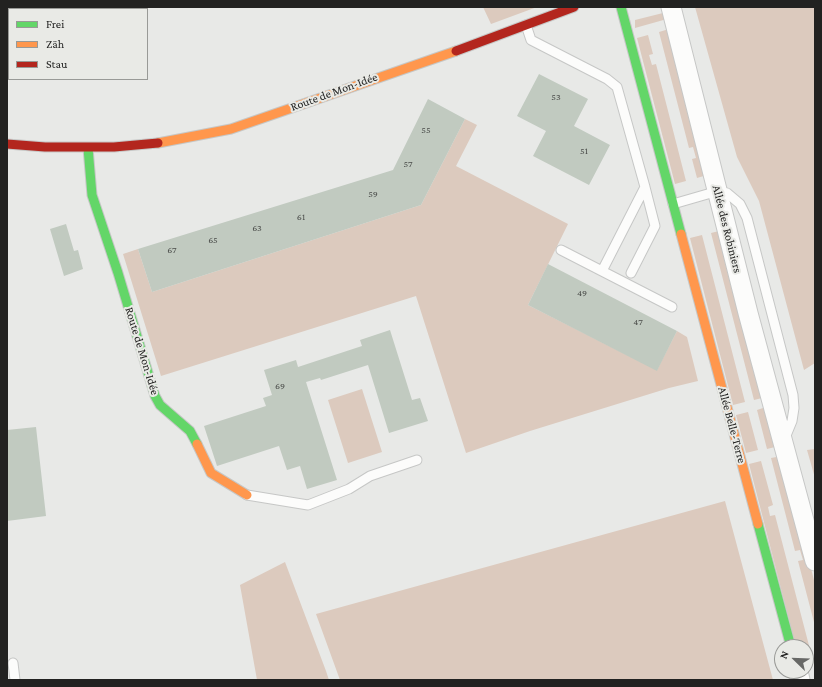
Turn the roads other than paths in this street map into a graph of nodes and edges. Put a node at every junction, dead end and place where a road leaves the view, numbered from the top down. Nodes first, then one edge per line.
1 (574, 7) edge
2 (621, 7) edge
3 (671, 7) edge
4 (526, 25) junction
5 (7, 144) edge
6 (88, 148) junction
7 (645, 187) junction
8 (718, 191) junction
9 (673, 204) junction
10 (561, 250) dead end
11 (602, 271) junction
12 (631, 273) dead end
13 (672, 307) dead end
14 (417, 460) dead end
15 (247, 495) joint
16 (815, 561) edge
17 (789, 639) edge
18 (13, 663) dead end
19 (15, 680) edge

1 - 4 street, Route de Mon-Idée
2 - 9 street
3 - 8 street, Allée des Robiniers
4 - 6 street, Route de Mon-Idée
4 - 7 lane
5 - 6 street, Route de Mon-Idée
6 - 15 street, Route de Mon-Idée
7 - 11 lane
7 - 12 lane
8 - 9 lane
8 - 16 street, Allée des Robiniers
9 - 17 street, Allée Belle-Terre
10 - 11 lane
11 - 13 lane
14 - 15 lane
18 - 19 lane

